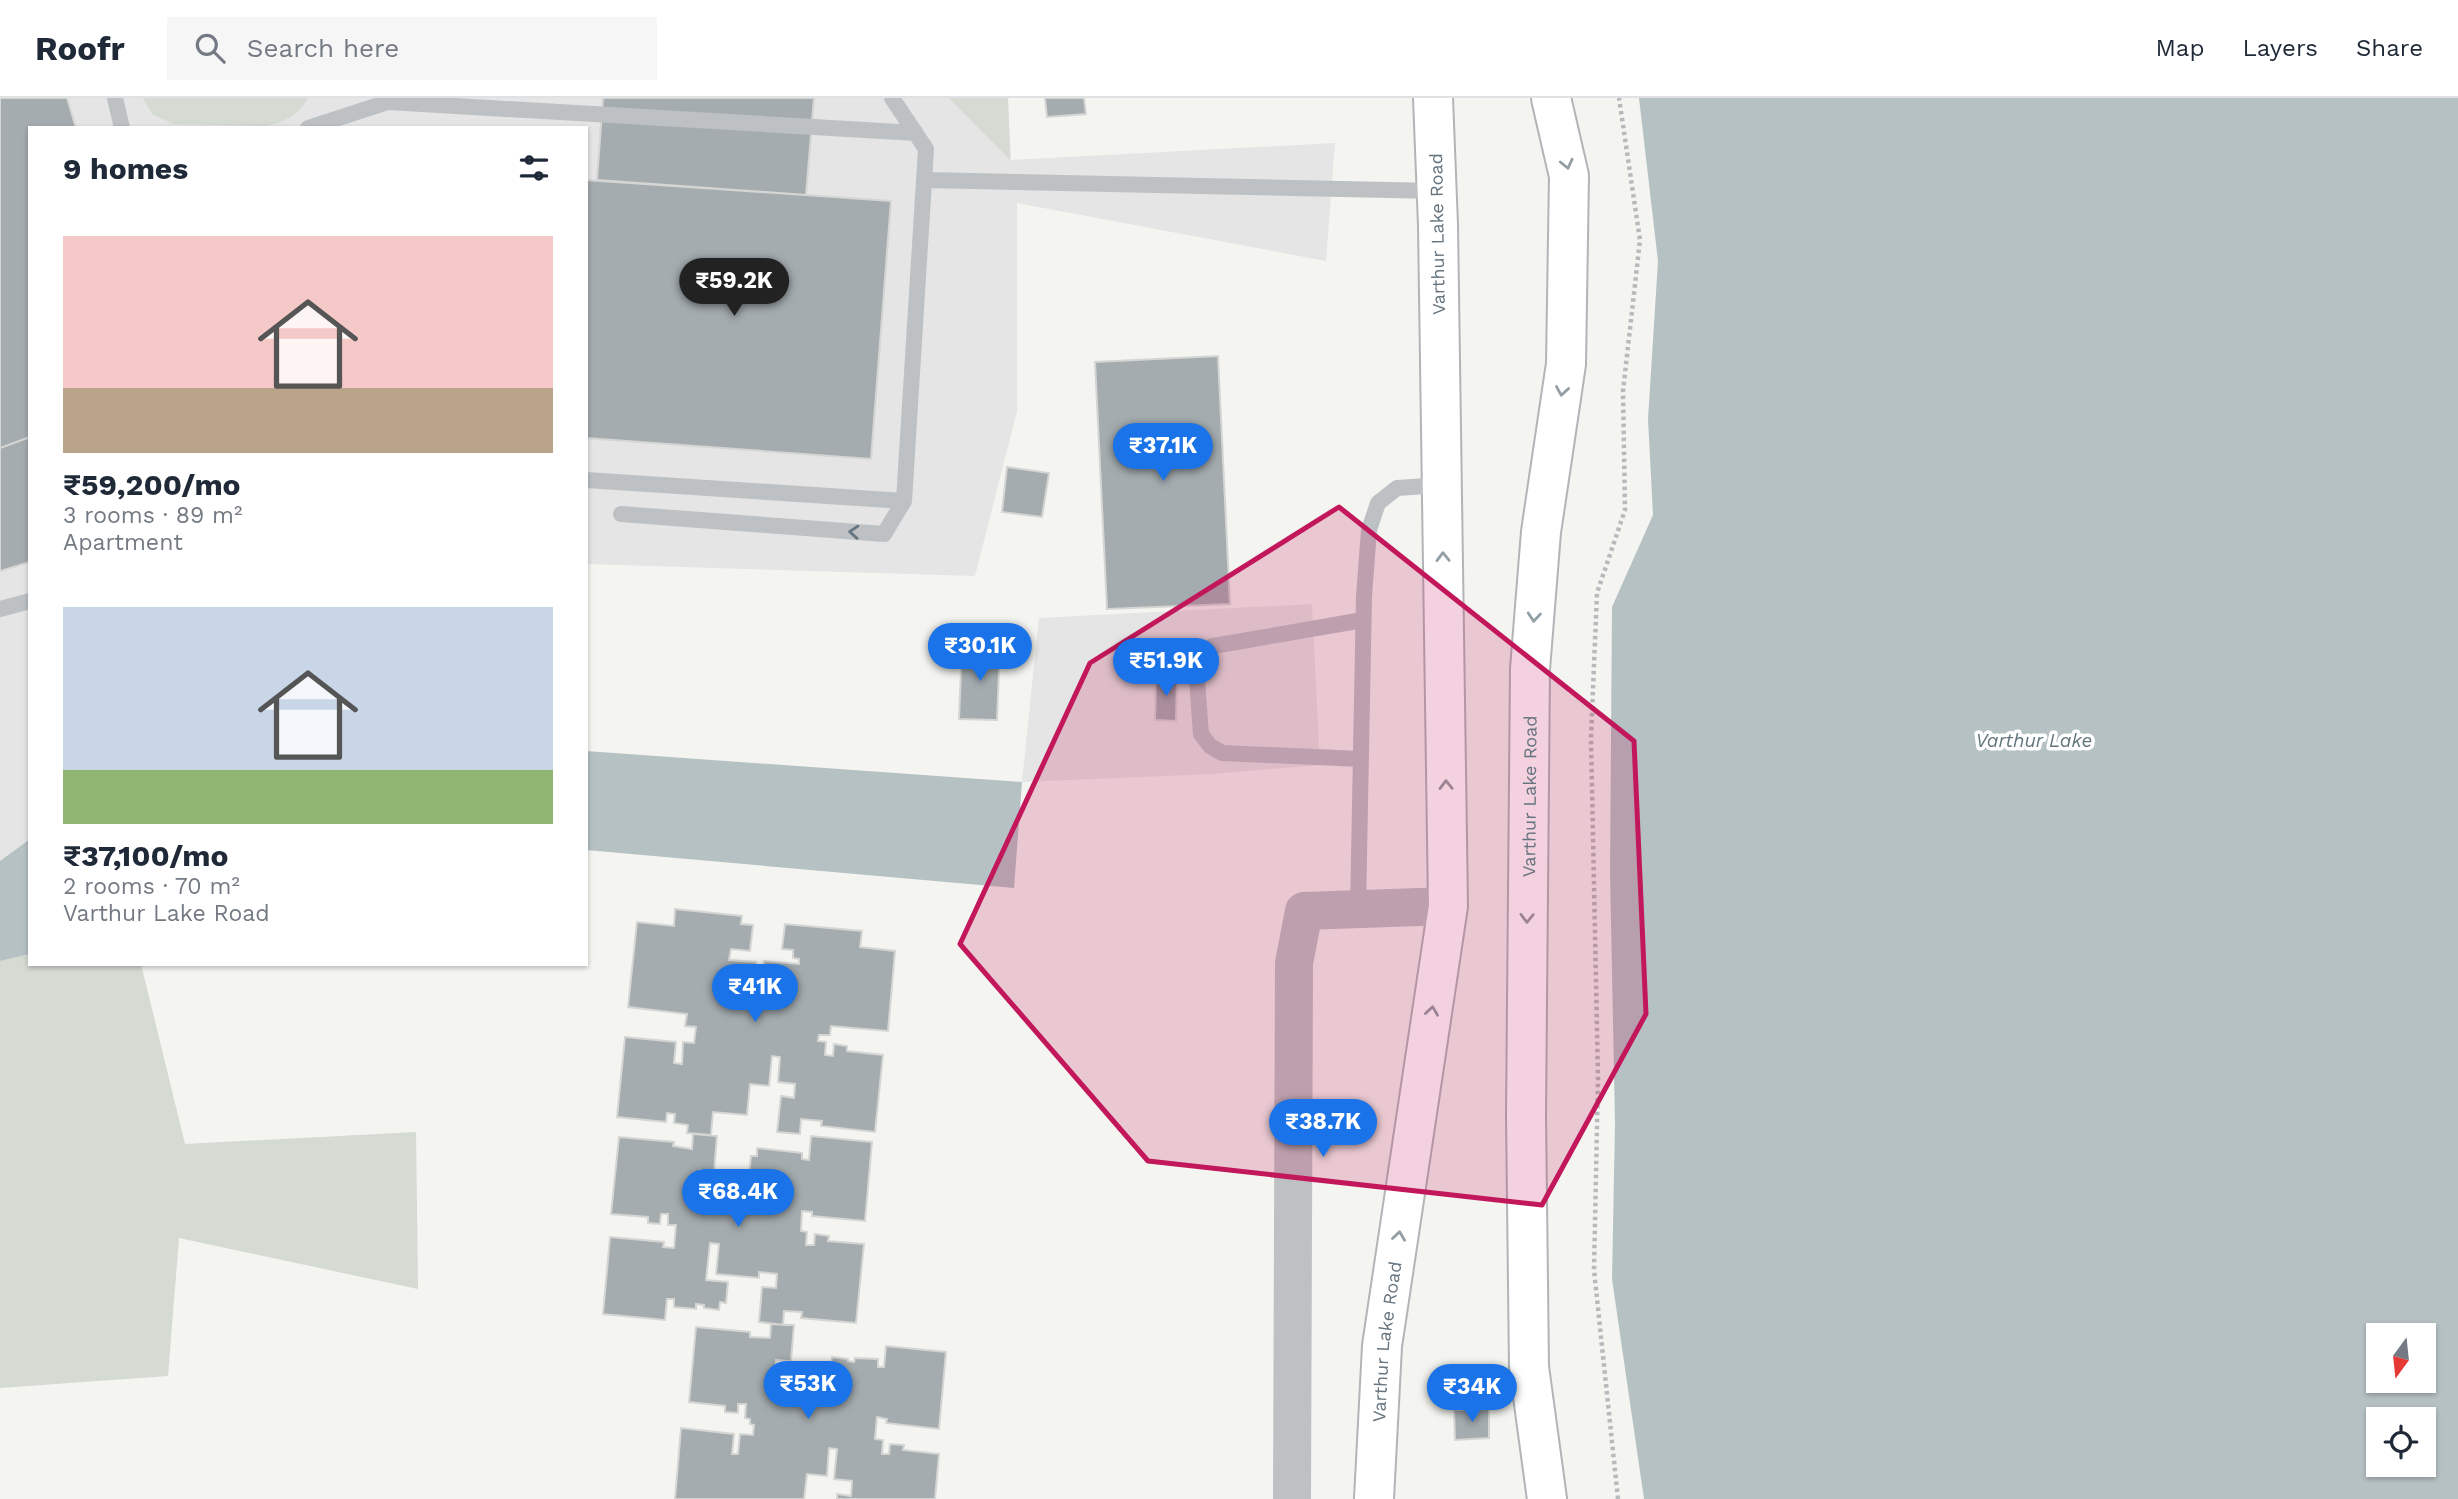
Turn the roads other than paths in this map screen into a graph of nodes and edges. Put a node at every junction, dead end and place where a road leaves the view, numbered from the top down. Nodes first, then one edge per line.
1 (115, 98) edge
2 (892, 98) edge
3 (1433, 98) edge
4 (1551, 98) edge
5 (582, 106) edge
6 (122, 126) edge
7 (314, 126) edge
8 (916, 133) junction
9 (924, 180) junction
10 (1437, 191) junction
11 (588, 480) edge
12 (1442, 485) junction
13 (904, 501) junction
14 (621, 514) dead end
15 (28, 602) edge
16 (0, 609) edge
17 (1363, 620) junction
18 (1361, 759) junction
19 (1448, 906) junction
20 (1357, 909) junction
21 (1292, 1499) edge
22 (1374, 1499) edge
23 (1547, 1499) edge

1 - 6 lane
2 - 8 lane
3 - 10 main road, Varthur Lake Road
4 -> 23 main road, Varthur Lake Road
5 - 7 lane
5 - 8 lane
8 - 9 lane
9 - 10 lane
9 - 13 lane
10 - 12 main road, Varthur Lake Road
11 - 13 lane
12 - 17 lane
19 -> 12 main road, Varthur Lake Road
13 -> 14 lane
15 - 16 lane
17 - 18 lane
17 - 18 lane
18 - 20 lane
19 - 20 street
22 -> 19 main road, Varthur Lake Road
20 - 21 street

